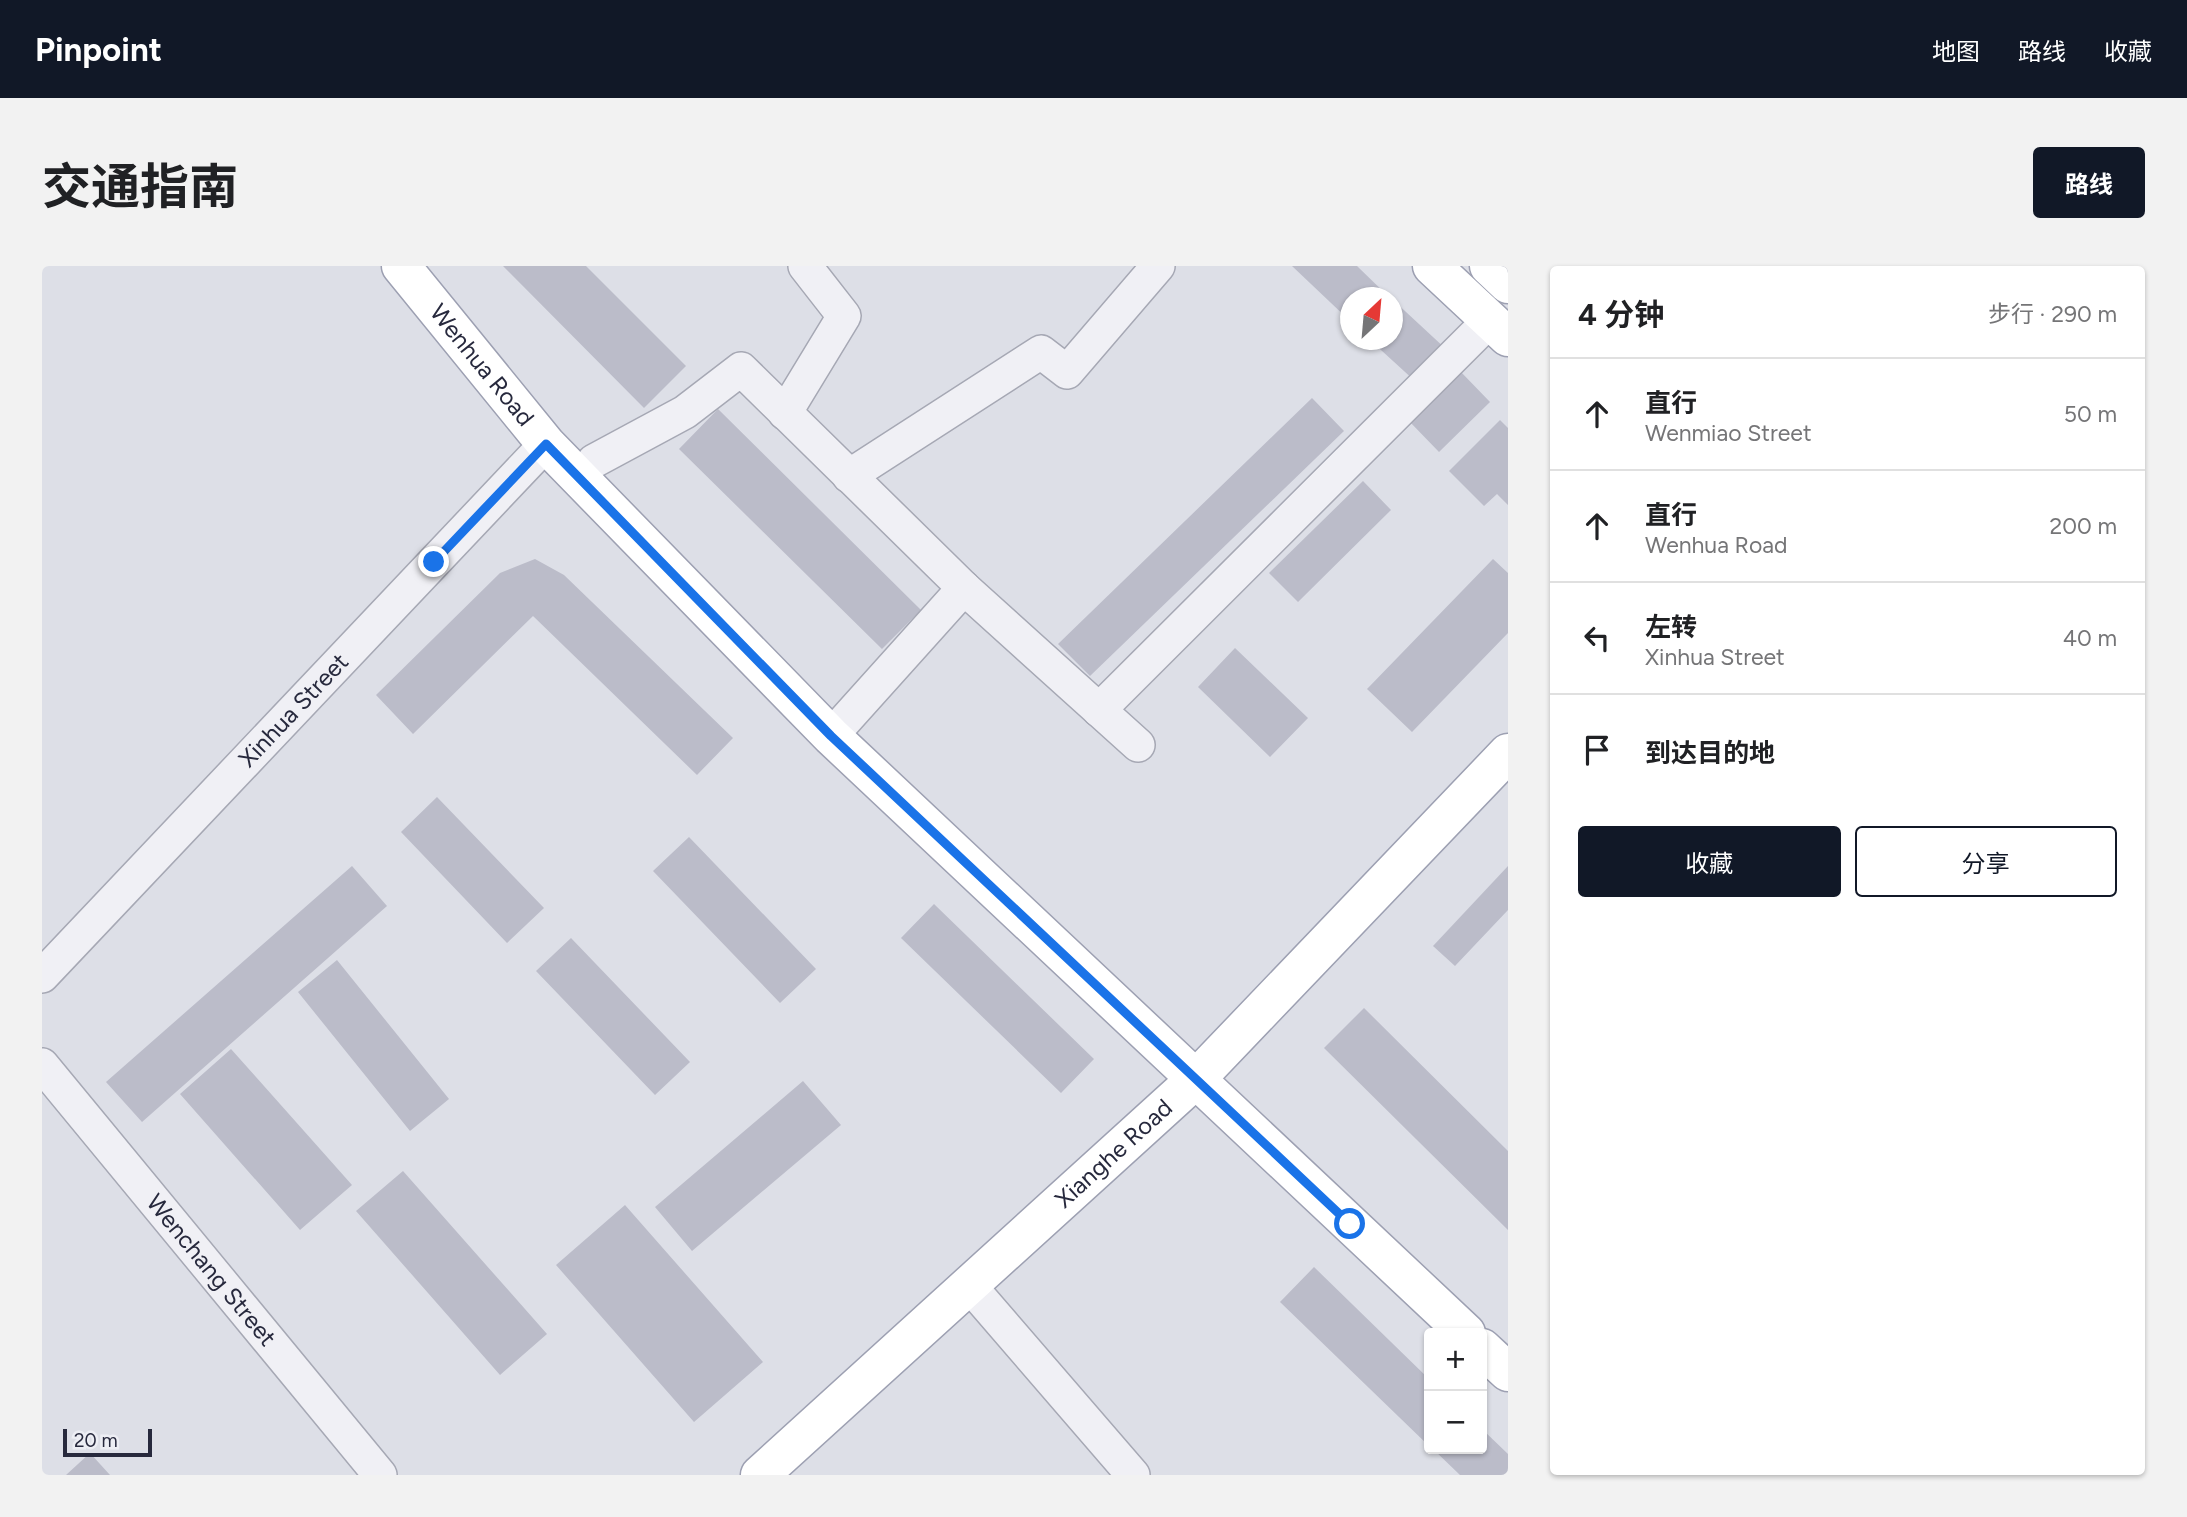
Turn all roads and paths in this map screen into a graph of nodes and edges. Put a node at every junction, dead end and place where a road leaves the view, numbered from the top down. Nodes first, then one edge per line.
1 (401, 266) edge
2 (805, 266) edge
3 (1158, 266) edge
4 (1432, 266) edge
5 (1499, 329) edge
6 (785, 413) junction
7 (546, 444) junction
8 (594, 461) dead end
9 (849, 476) junction
10 (964, 588) junction
11 (1099, 709) junction
12 (831, 736) junction
13 (1139, 745) dead end
14 (1508, 753) edge
15 (42, 976) edge
16 (42, 1065) edge
17 (1196, 1079) junction
18 (969, 1285) junction
19 (1461, 1328) edge
20 (1487, 1353) edge
21 (1508, 1372) edge
22 (380, 1475) edge
23 (760, 1475) edge
24 (1133, 1475) edge

1 - 7 main road, Wenhua Road
2 - 6 street
3 - 9 street
4 - 5 main road
5 - 11 street
6 - 8 street
6 - 9 street
7 - 12 main road, Wenhua Road
7 - 15 street, Xinhua Street
9 - 10 street
10 - 11 street
10 - 12 street
11 - 13 street
12 - 17 main road, Wenhua Road
14 - 17 main road, Xianghe Road
16 - 22 street, Wenchang Street
17 - 18 main road, Xianghe Road
17 - 19 main road, Wenhua Road
18 - 23 main road, Xianghe Road
18 - 24 street
20 - 21 main road

